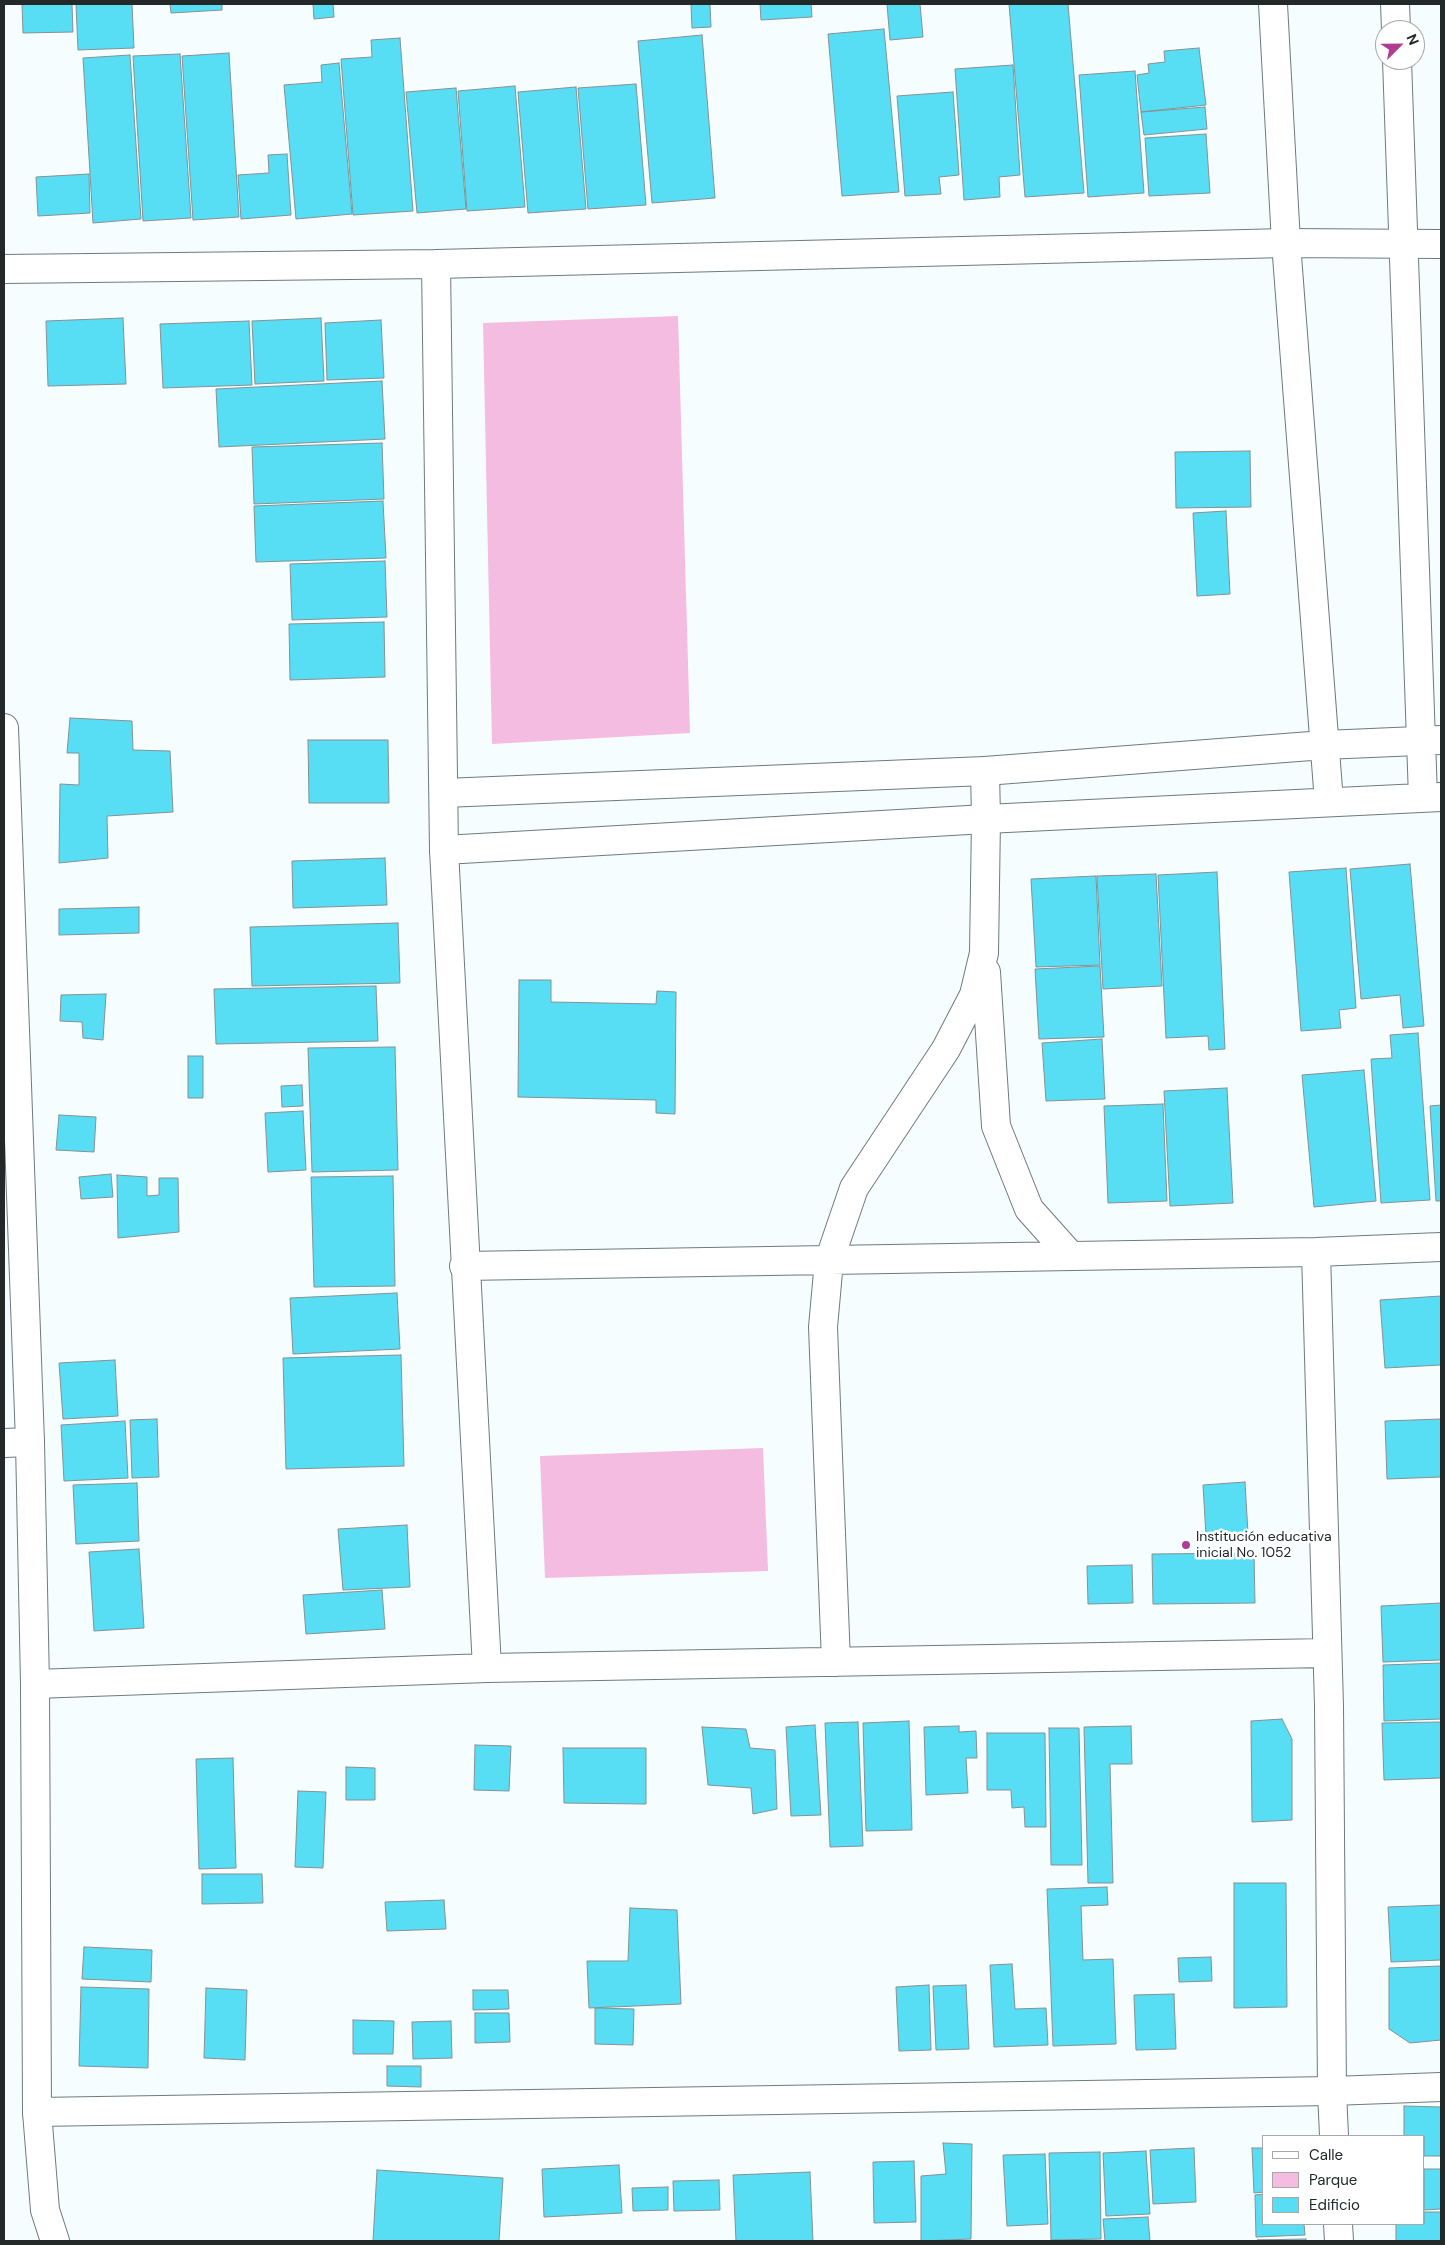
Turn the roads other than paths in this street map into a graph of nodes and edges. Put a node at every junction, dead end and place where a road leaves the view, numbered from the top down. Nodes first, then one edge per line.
1 (1273, 4) edge
2 (1395, 4) edge
3 (1396, 20) edge
4 (1397, 70) edge
5 (1286, 242) junction
6 (1441, 244) edge
7 (1405, 245) junction
8 (436, 264) junction
9 (4, 269) edge
10 (4, 728) edge
11 (1431, 740) edge
12 (1324, 745) junction
13 (985, 771) junction
14 (444, 793) junction
15 (1432, 797) edge
16 (1329, 802) junction
17 (986, 819) junction
18 (444, 850) junction
19 (984, 953) junction
20 (1441, 1247) edge
21 (1316, 1252) junction
22 (1071, 1256) junction
23 (829, 1261) junction
24 (464, 1266) junction
25 (30, 1442) junction
26 (4, 1443) edge
27 (1327, 1653) junction
28 (836, 1662) junction
29 (487, 1668) junction
30 (35, 1684) junction
31 (1441, 2087) edge
32 (1332, 2091) junction
33 (37, 2112) junction
34 (1334, 2135) edge
35 (1338, 2225) edge
36 (55, 2241) edge
37 (1339, 2241) edge

1 - 5 street
2 - 3 street
4 - 7 street
5 - 7 street
5 - 8 street
5 - 12 street
6 - 7 street
7 - 11 street
8 - 9 street
8 - 14 street
10 - 25 street
11 - 12 street
11 - 15 street
12 - 13 street
12 - 16 street
13 - 14 street
13 - 17 street
14 - 18 street
15 - 16 street
16 - 17 street
17 - 18 street
17 - 19 street
18 - 24 street
19 - 22 street
19 - 23 street
20 - 21 street
21 - 22 street
21 - 27 street
22 - 23 street
23 - 24 street
23 - 28 street
24 - 29 street
25 - 26 street
25 - 30 street
27 - 28 street
27 - 32 street
28 - 29 street
29 - 30 street
30 - 33 street
31 - 32 street
32 - 33 street
32 - 34 street
33 - 36 street
35 - 37 street

